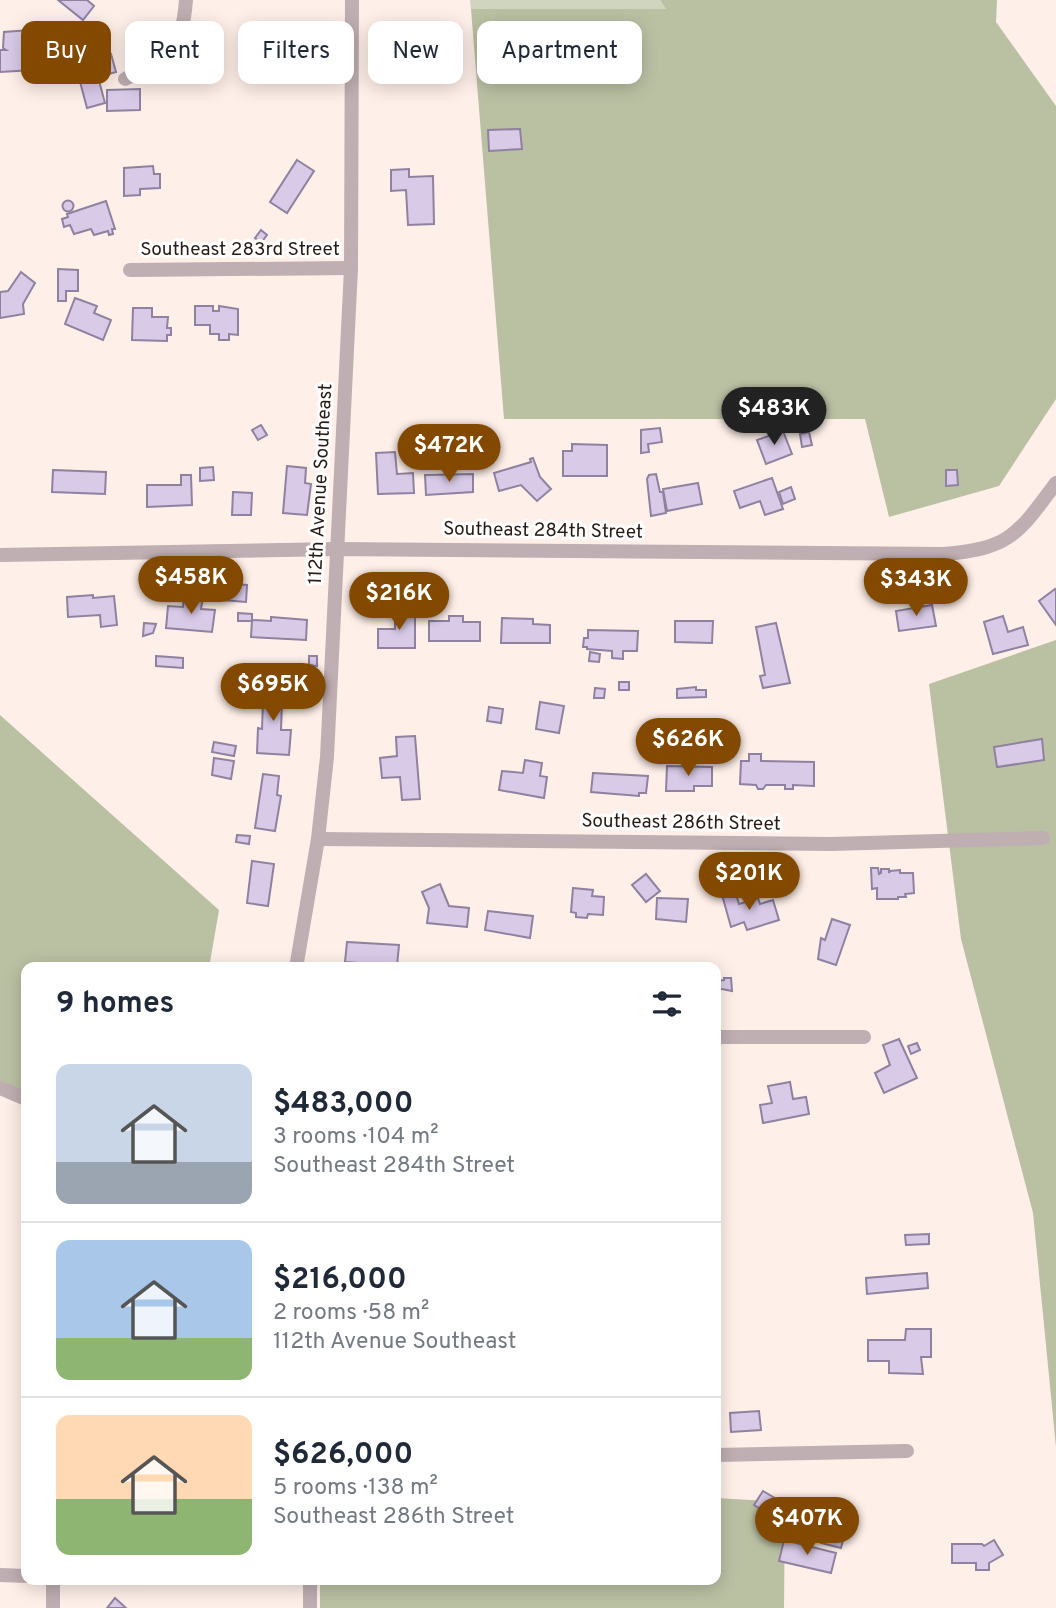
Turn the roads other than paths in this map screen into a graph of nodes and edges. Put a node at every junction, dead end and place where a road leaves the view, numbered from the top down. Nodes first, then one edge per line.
1 (186, 0) edge
2 (352, 0) edge
3 (183, 21) edge
4 (351, 268) junction
5 (130, 270) dead end
6 (1056, 482) edge
7 (337, 549) junction
8 (0, 555) edge
9 (1043, 838) dead end
10 (318, 839) junction
11 (297, 962) edge
12 (721, 1037) edge
13 (864, 1037) dead end
14 (0, 1088) edge
15 (21, 1097) edge
16 (907, 1451) dead end
17 (721, 1455) edge
18 (0, 1575) edge
19 (21, 1576) edge
20 (53, 1585) edge
21 (310, 1585) edge
22 (53, 1608) edge
23 (310, 1608) edge

1 - 3 street
2 - 4 street, 112th Avenue Southeast
4 - 5 street, Southeast 283rd Street
4 - 7 street, 112th Avenue Southeast
6 - 7 street, Southeast 284th Street
7 - 8 street, Southeast 284th Street
7 - 10 street, 112th Avenue Southeast
9 - 10 street, Southeast 286th Street
10 - 11 street, 112th Avenue Southeast
12 - 13 street
14 - 15 street
16 - 17 street
18 - 19 street
20 - 22 street
21 - 23 street

